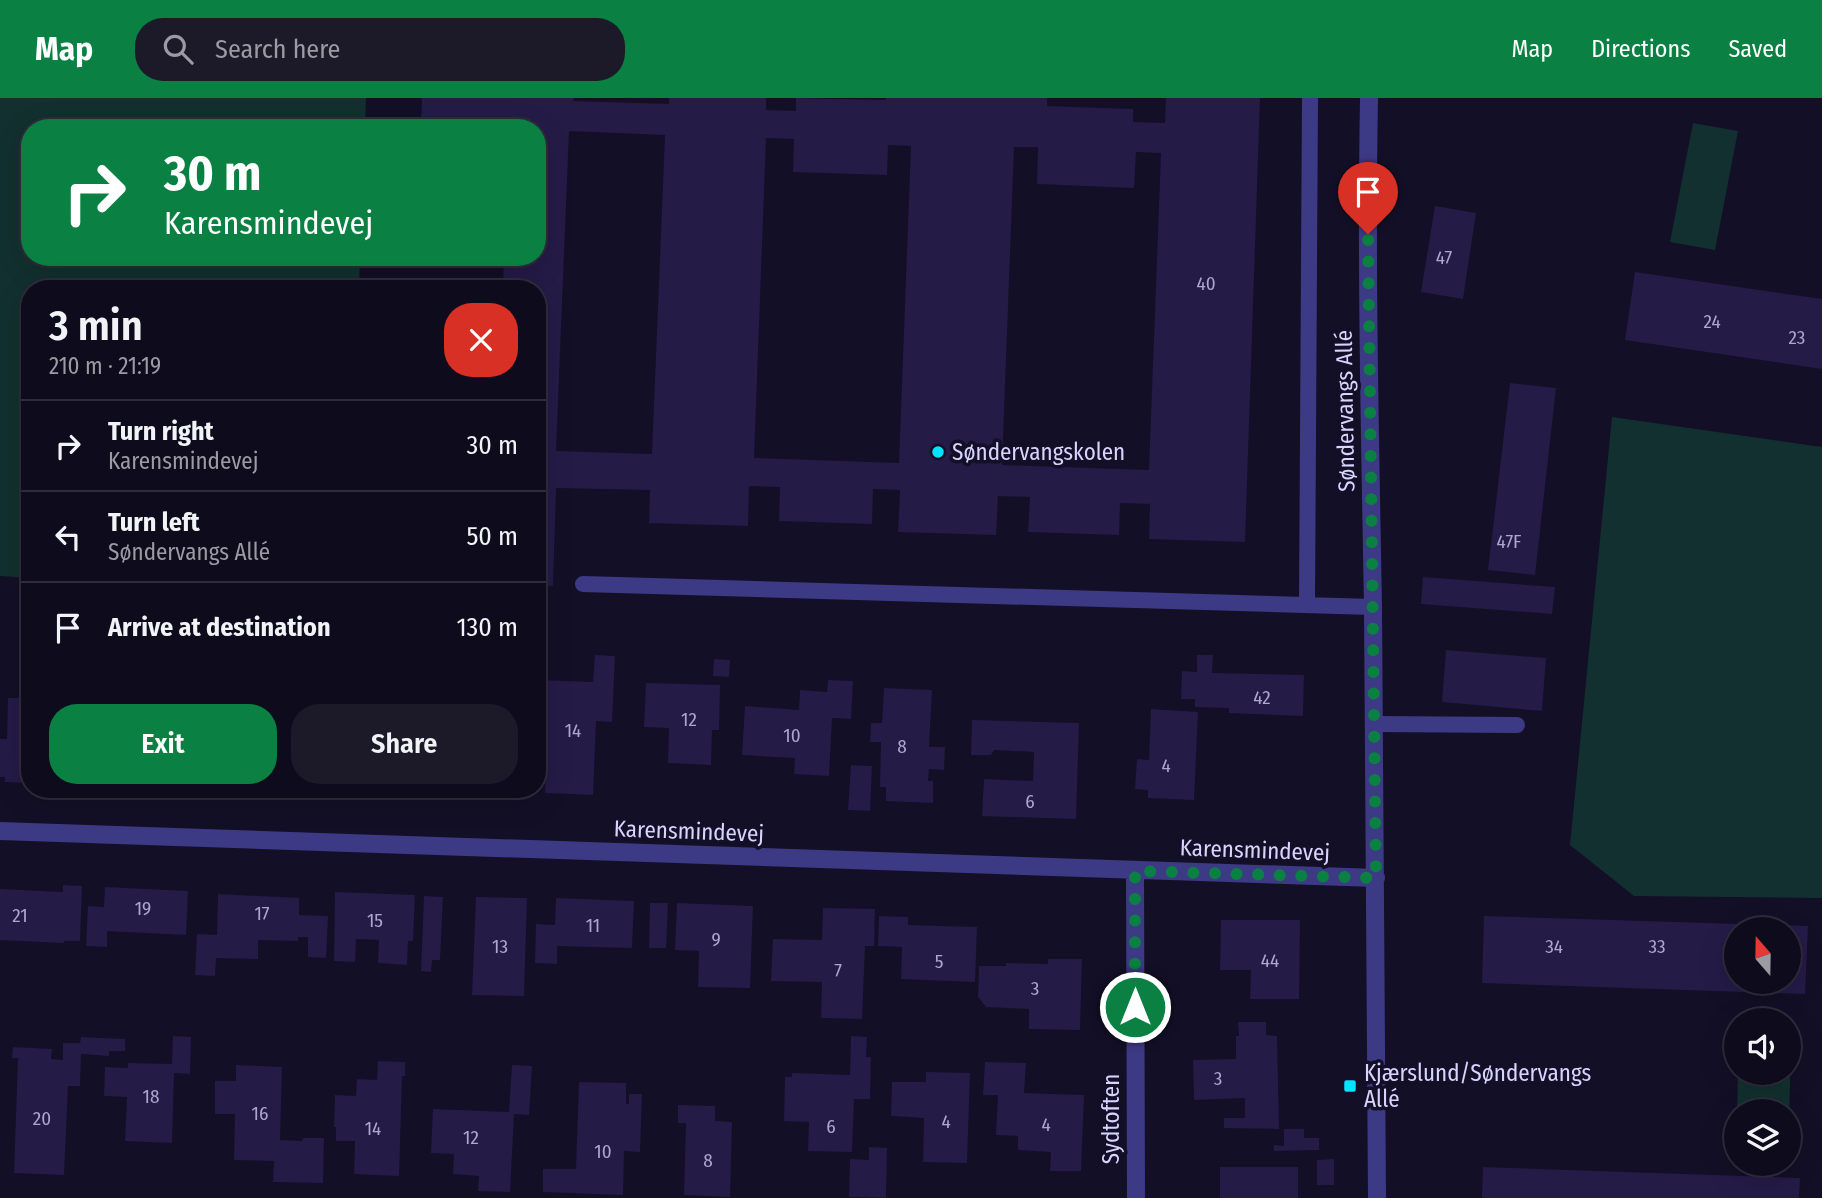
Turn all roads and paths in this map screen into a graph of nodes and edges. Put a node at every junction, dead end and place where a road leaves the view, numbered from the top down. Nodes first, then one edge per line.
1 (1310, 98) edge
2 (1369, 98) edge
3 (583, 584) dead end
4 (1307, 605) junction
5 (1373, 607) junction
6 (1374, 724) junction
7 (1517, 725) dead end
8 (0, 831) edge
9 (1135, 871) junction
10 (1376, 878) junction
11 (1136, 1198) edge
12 (1377, 1198) edge

1 - 4 lane
2 - 5 street, Søndervangs Allé
3 - 4 lane
4 - 5 lane
5 - 6 street, Søndervangs Allé
6 - 7 lane
6 - 10 street, Søndervangs Allé
8 - 9 street, Karensmindevej
9 - 10 street, Karensmindevej
9 - 11 street, Sydtoften
10 - 12 street, Søndervangs Allé

